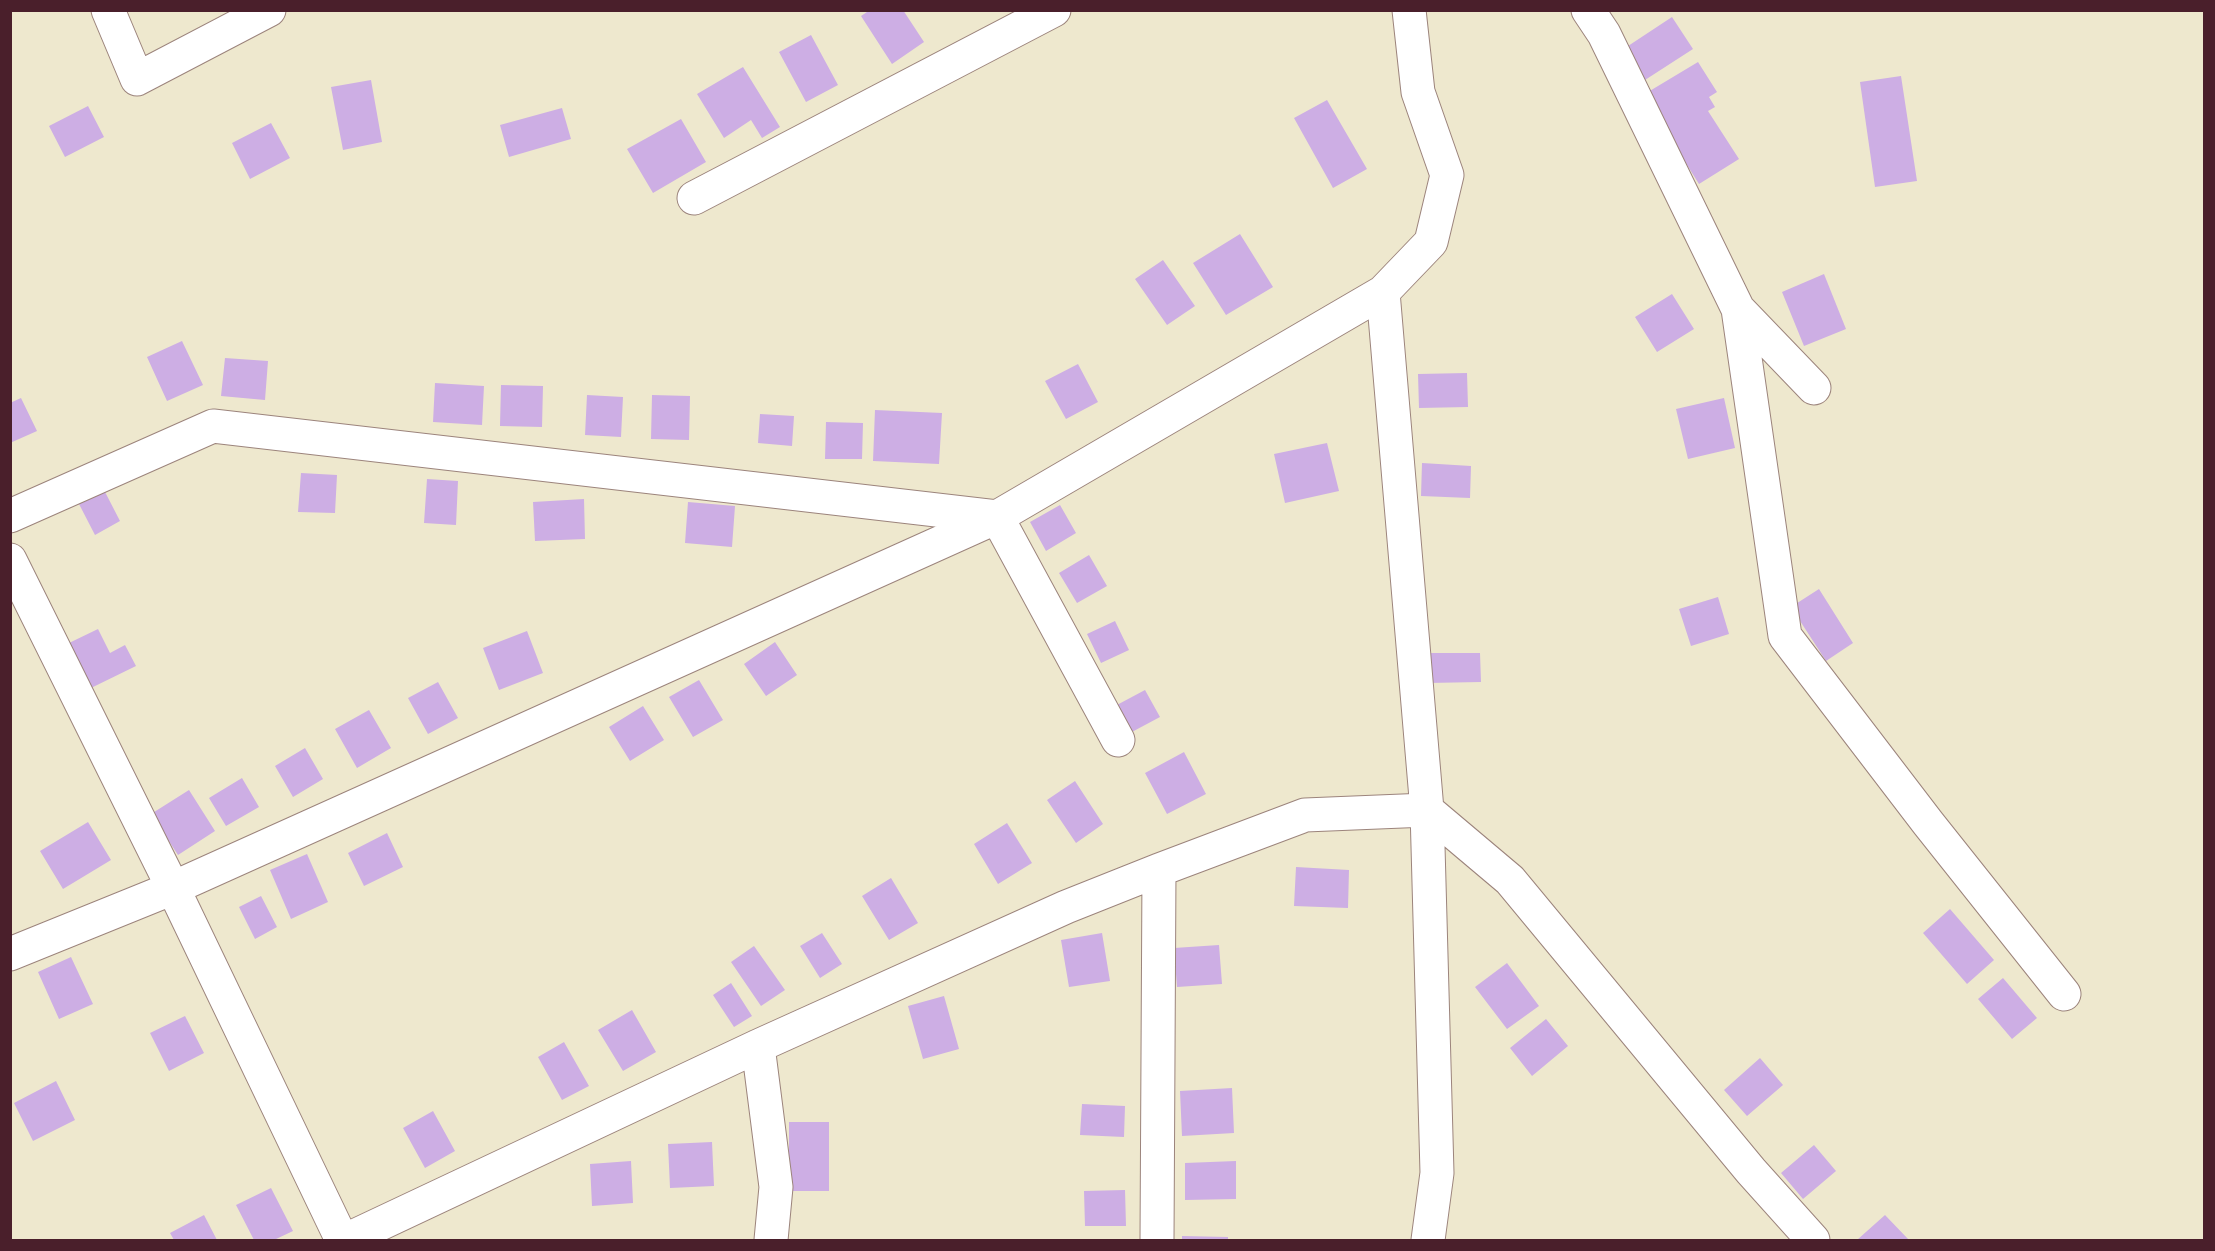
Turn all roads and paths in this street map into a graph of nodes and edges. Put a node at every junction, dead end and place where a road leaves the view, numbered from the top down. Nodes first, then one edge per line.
1 (108, 10) edge
2 (269, 10) edge
3 (1054, 10) edge
4 (1409, 10) edge
5 (1588, 10) edge
6 (694, 198) dead end
7 (1383, 292) junction
8 (1738, 309) junction
9 (1814, 388) dead end
10 (10, 516) edge
11 (997, 517) junction
12 (10, 560) edge
13 (1118, 740) dead end
14 (1427, 810) junction
15 (1159, 870) junction
16 (173, 888) junction
17 (10, 954) edge
18 (2064, 993) dead end
19 (758, 1046) junction
20 (344, 1240) edge
21 (771, 1240) edge
22 (1156, 1240) edge
23 (1428, 1240) edge
24 (1813, 1240) edge

1 - 2 street
3 - 6 street
4 - 7 street
5 - 8 street
7 - 11 street
7 - 14 street
8 - 9 street
8 - 18 street
10 - 11 street
11 - 13 street
11 - 16 street
12 - 16 street
14 - 15 street
14 - 23 street
14 - 24 street
15 - 19 street
15 - 22 street
16 - 17 street
16 - 20 street
19 - 20 street
19 - 21 street

